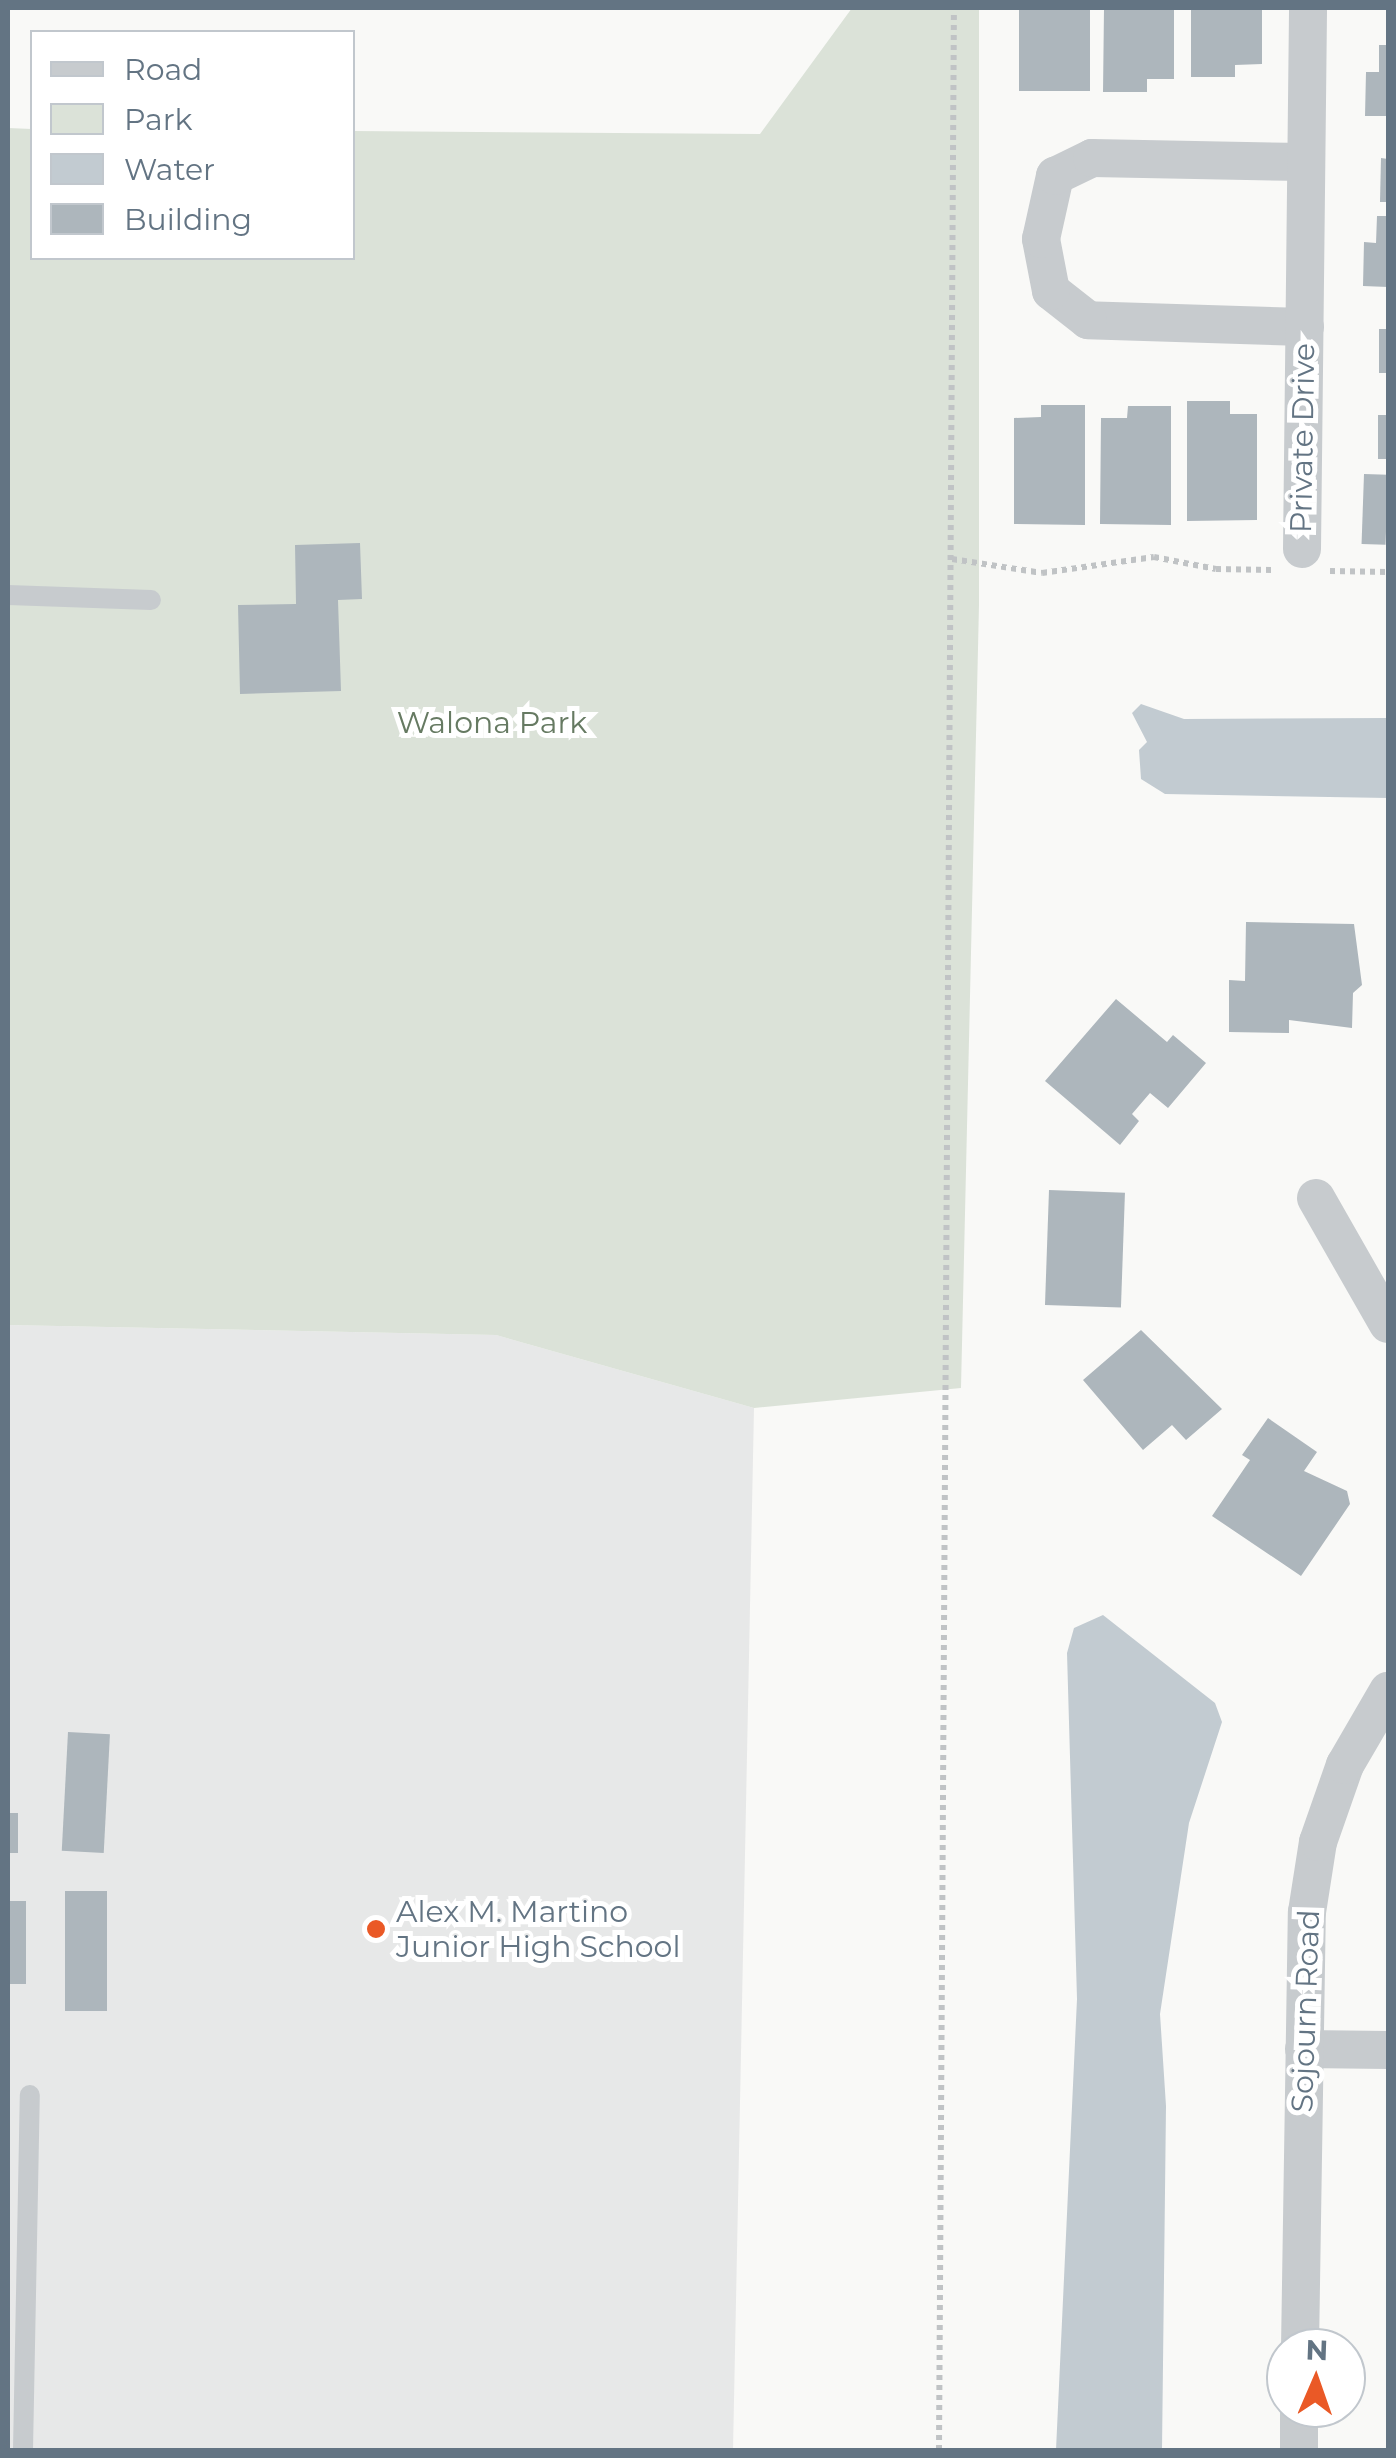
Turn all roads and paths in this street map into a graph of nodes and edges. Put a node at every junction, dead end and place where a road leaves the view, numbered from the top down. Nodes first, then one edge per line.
1 (954, 8) edge
2 (1308, 8) edge
3 (1305, 162) junction
4 (1305, 327) junction
5 (952, 560) junction
6 (1303, 564) junction
7 (1388, 572) edge
8 (8, 595) edge
9 (151, 600) dead end
10 (1316, 1198) dead end
11 (1388, 1324) edge
12 (1388, 1691) edge
13 (1304, 2049) junction
14 (1388, 2050) edge
15 (30, 2095) dead end
16 (1300, 2328) edge
17 (23, 2450) edge
18 (939, 2450) edge

1 - 5 path
2 - 3 street, Private Drive
3 - 4 street, Private Drive
3 - 4 street, Private Drive
4 - 6 street, Private Drive
5 - 6 path
5 - 18 path
6 - 7 path
8 - 9 lane
10 - 11 street
12 - 13 street, Sojourn Road
13 - 14 street
13 - 16 street, Sojourn Road
15 - 17 lane

